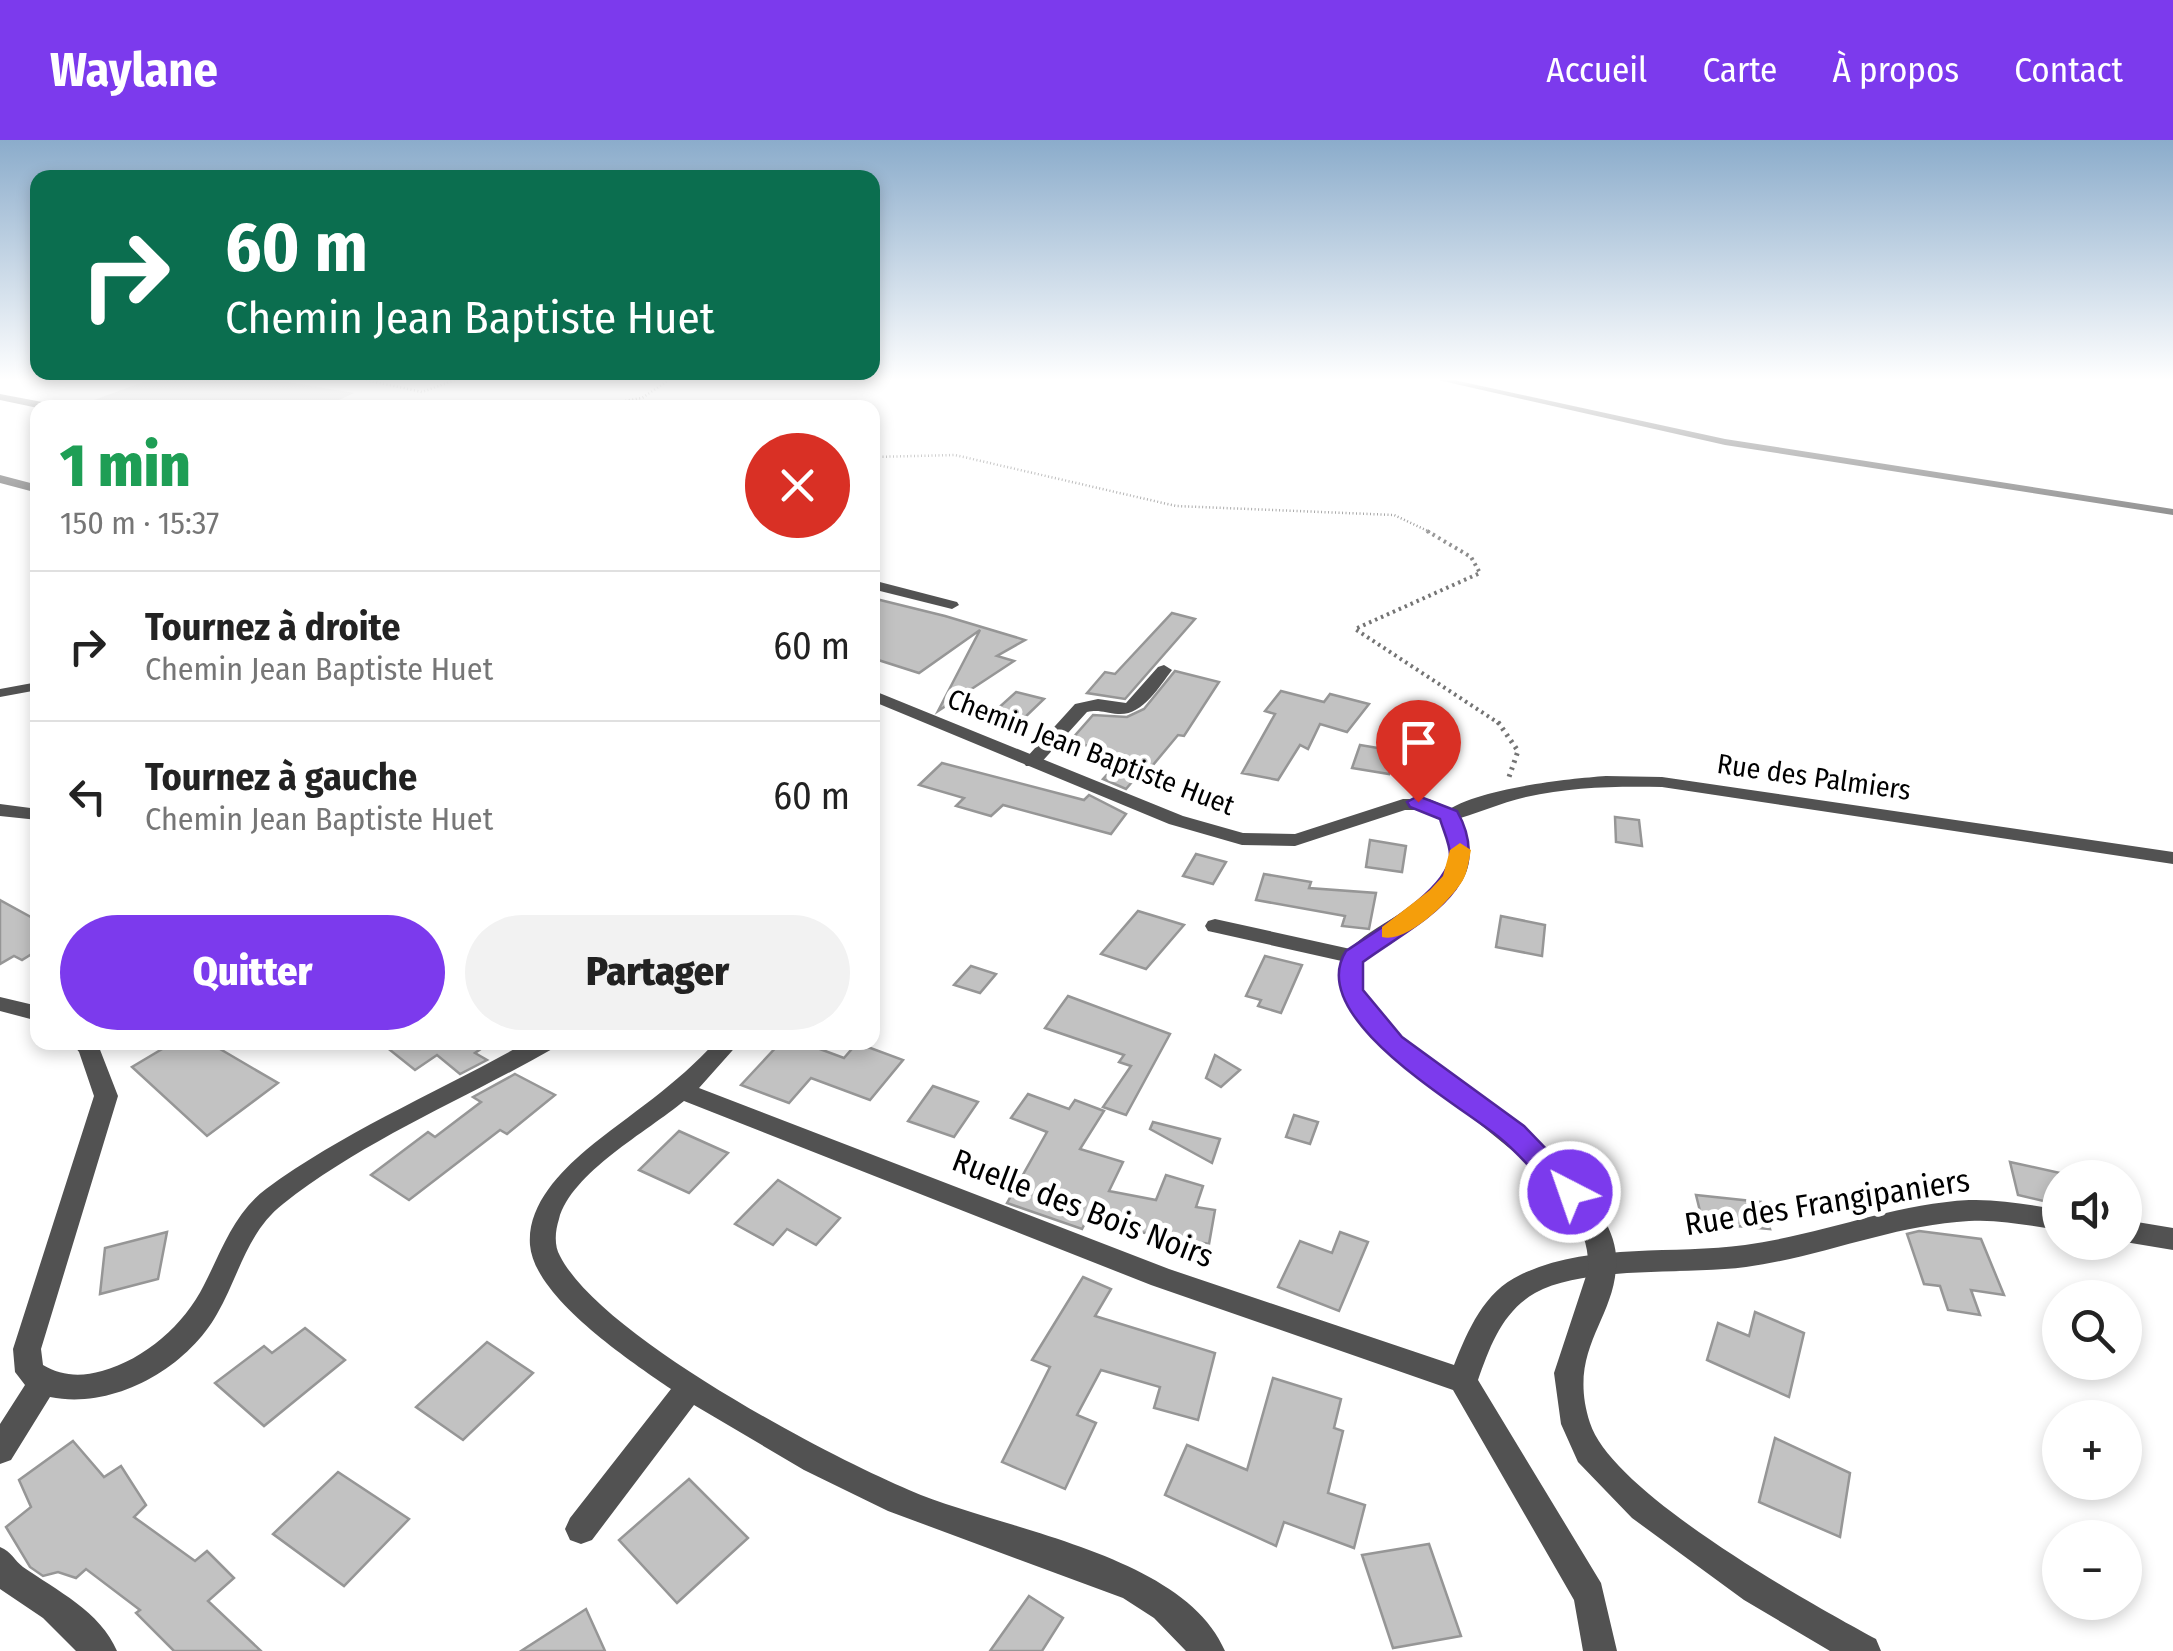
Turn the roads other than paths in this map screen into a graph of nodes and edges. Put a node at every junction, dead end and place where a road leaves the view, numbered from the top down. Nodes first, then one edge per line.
1 (1780, 451) edge
2 (0, 478) edge
3 (30, 487) edge
4 (2173, 512) edge
5 (880, 586) edge
6 (952, 605) dead end
7 (1164, 670) dead end
8 (30, 687) edge
9 (0, 693) edge
10 (880, 699) edge
11 (1032, 762) junction
12 (0, 810) edge
13 (30, 814) edge
14 (1450, 815) junction
15 (2173, 858) edge
16 (1215, 926) dead end
17 (1354, 957) junction
18 (0, 1004) edge
19 (30, 1012) edge
20 (90, 1050) edge
21 (531, 1050) edge
22 (722, 1050) edge
23 (682, 1091) junction
24 (2042, 1217) edge
25 (2142, 1235) edge
26 (2173, 1240) edge
27 (1605, 1268) junction
28 (1463, 1380) junction
29 (42, 1384) junction
30 (690, 1387) junction
31 (0, 1450) edge
32 (581, 1529) dead end
33 (0, 1563) edge
34 (100, 1651) edge
35 (1208, 1651) edge
36 (1600, 1651) edge
37 (1864, 1651) edge

1 - 4 lane
2 - 3 street
5 - 6 street
7 - 11 street
8 - 9 lane
10 - 11 street, Chemin Jean Baptiste Huet
11 - 14 street, Chemin Jean Baptiste Huet
12 - 13 street
14 - 15 street, Rue des Palmiers
14 - 17 street
16 - 17 street
17 - 27 street
18 - 19 street
20 - 29 street
21 - 29 street
22 - 23 street
23 - 28 street, Ruelle des Bois Noirs
23 - 30 street
24 - 27 street, Rue des Frangipaniers
25 - 26 street
27 - 28 street, Rue des Frangipaniers
27 - 37 street
28 - 36 street
29 - 31 street
30 - 32 street
30 - 35 street
33 - 34 street

